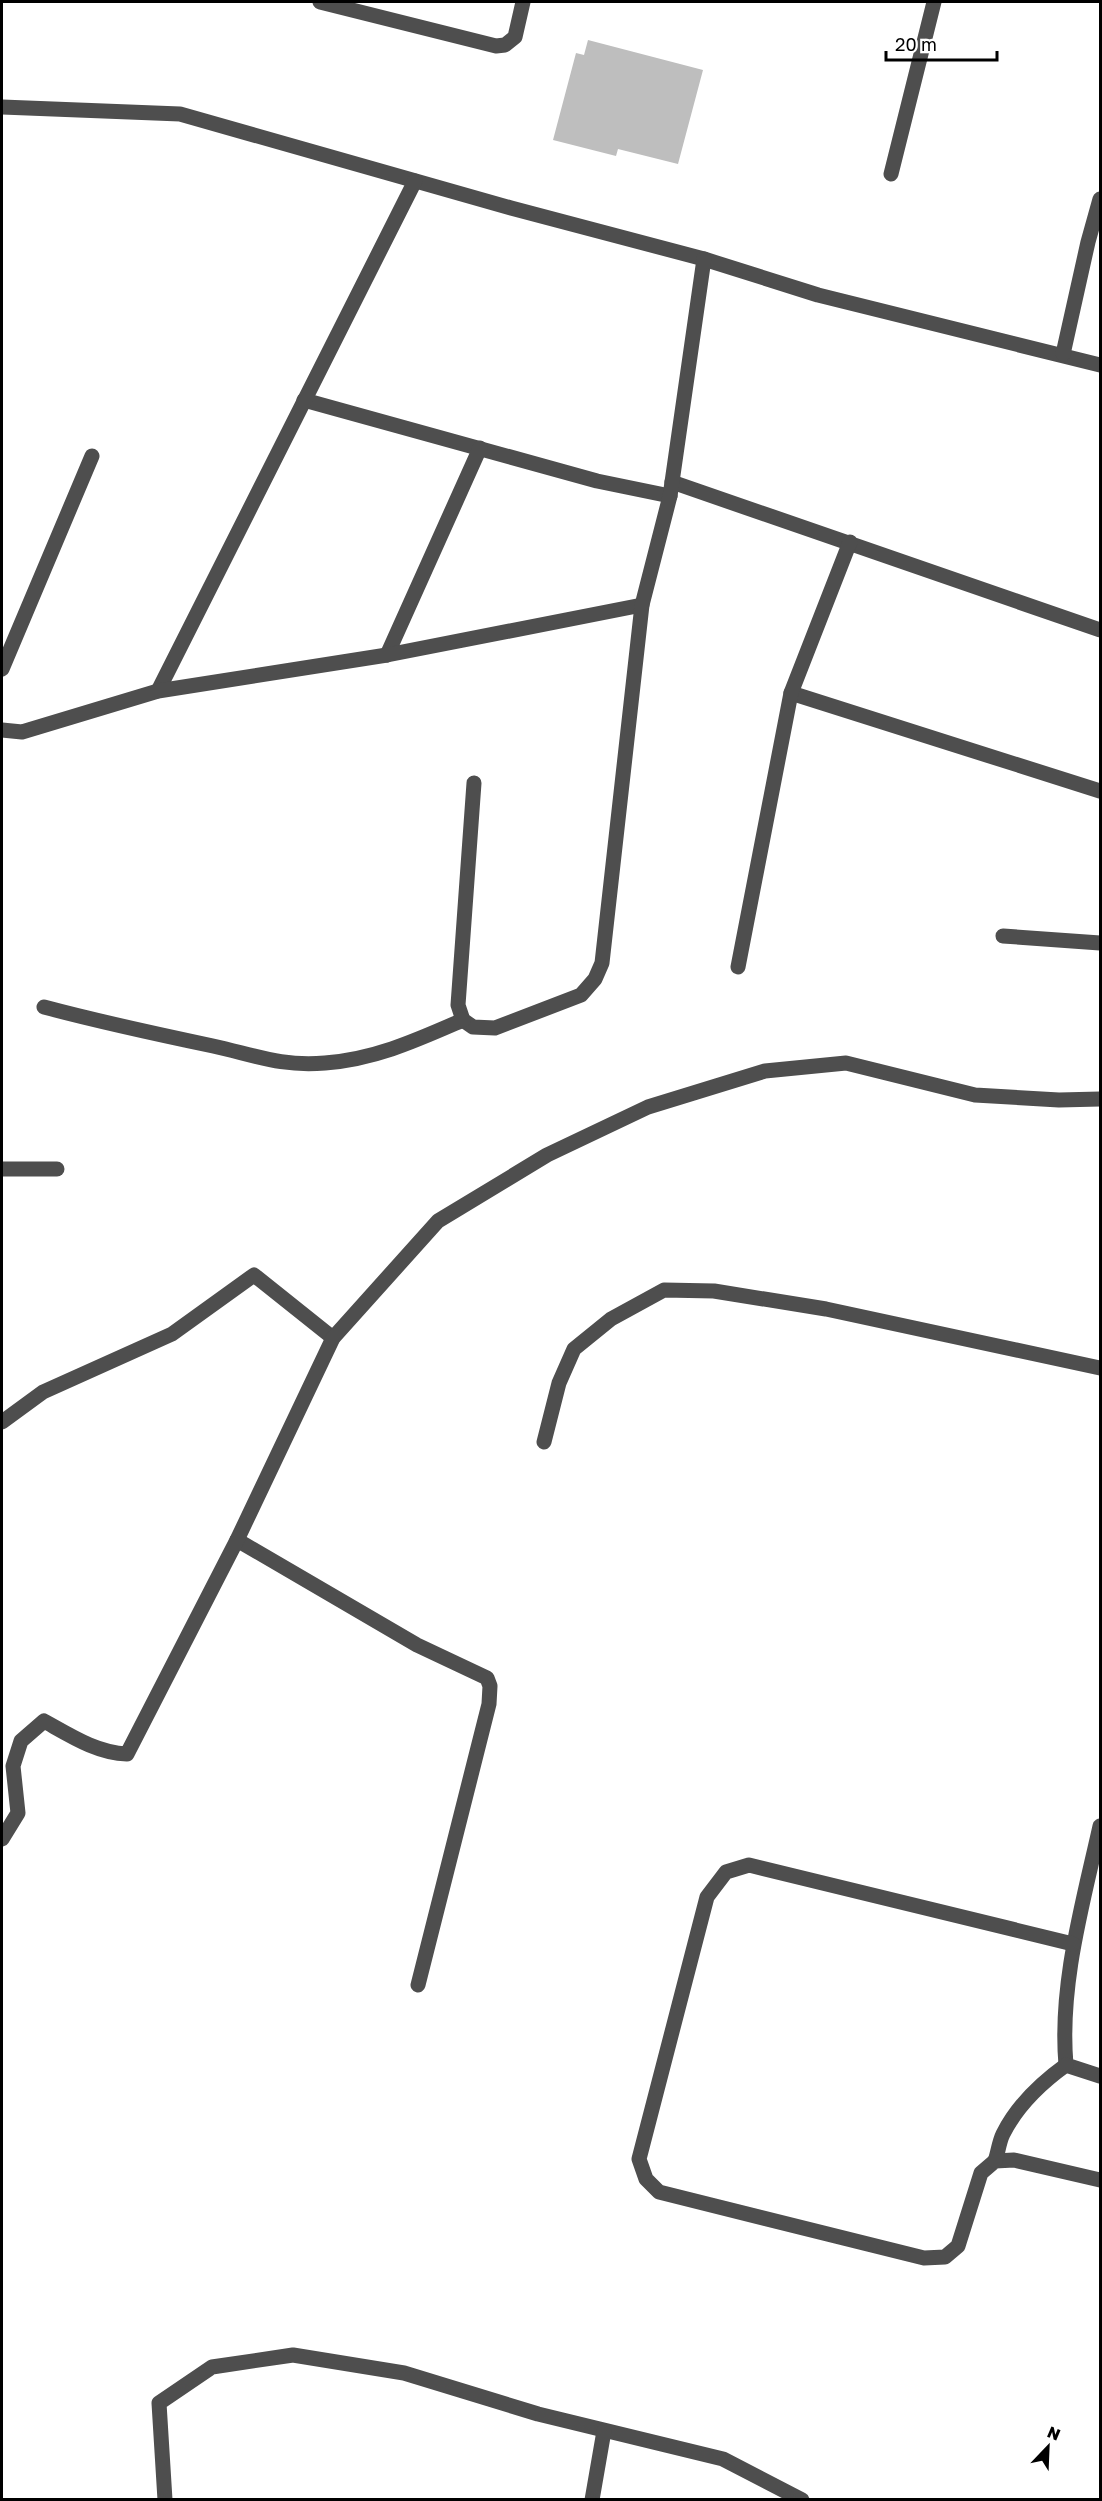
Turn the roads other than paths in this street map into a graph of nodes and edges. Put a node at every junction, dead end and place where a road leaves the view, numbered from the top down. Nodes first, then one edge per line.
1 (320, 2) edge
2 (524, 2) edge
3 (934, 2) edge
4 (2, 107) edge
5 (891, 174) dead end
6 (415, 181) junction
7 (1101, 199) edge
8 (704, 259) junction
9 (1063, 354) junction
10 (1101, 364) edge
11 (304, 400) junction
12 (480, 448) junction
13 (92, 456) dead end
14 (671, 489) junction
15 (850, 542) junction
16 (642, 605) junction
17 (1101, 630) edge
18 (387, 655) junction
19 (2, 669) edge
20 (158, 691) junction
21 (791, 693) junction
22 (2, 731) edge
23 (474, 783) dead end
24 (1101, 791) edge
25 (1003, 936) dead end
26 (1101, 943) edge
27 (738, 967) dead end
28 (44, 1007) dead end
29 (463, 1020) junction
30 (1101, 1099) edge
31 (2, 1169) edge
32 (57, 1169) dead end
33 (333, 1338) junction
34 (1101, 1368) edge
35 (2, 1422) edge
36 (544, 1442) dead end
37 (237, 1540) junction
38 (1101, 1826) edge
39 (2, 1839) edge
40 (1073, 1944) junction
41 (418, 1985) dead end
42 (1066, 2065) junction
43 (1101, 2076) edge
44 (995, 2161) junction
45 (1101, 2180) edge
46 (604, 2430) junction
47 (165, 2499) edge
48 (592, 2499) edge
49 (802, 2499) edge

1 - 2 street
3 - 5 street
4 - 6 street
6 - 8 street
6 - 11 street
7 - 9 street
8 - 9 street
8 - 14 street
9 - 10 street
11 - 12 street
11 - 20 street
12 - 14 street
12 - 18 street
13 - 19 street
14 - 15 street
14 - 16 street
15 - 17 street
15 - 21 street
16 - 18 street
16 - 29 street
18 - 20 street
20 - 22 street
21 - 24 street
21 - 27 street
23 - 29 street
25 - 26 street
28 - 29 street
30 - 33 street
31 - 32 street
33 - 35 street
33 - 37 street
34 - 36 street
37 - 39 street
37 - 41 street
38 - 40 street
40 - 42 street
40 - 44 street
42 - 43 street
42 - 44 street
44 - 45 street
46 - 47 street
46 - 48 street
46 - 49 street

